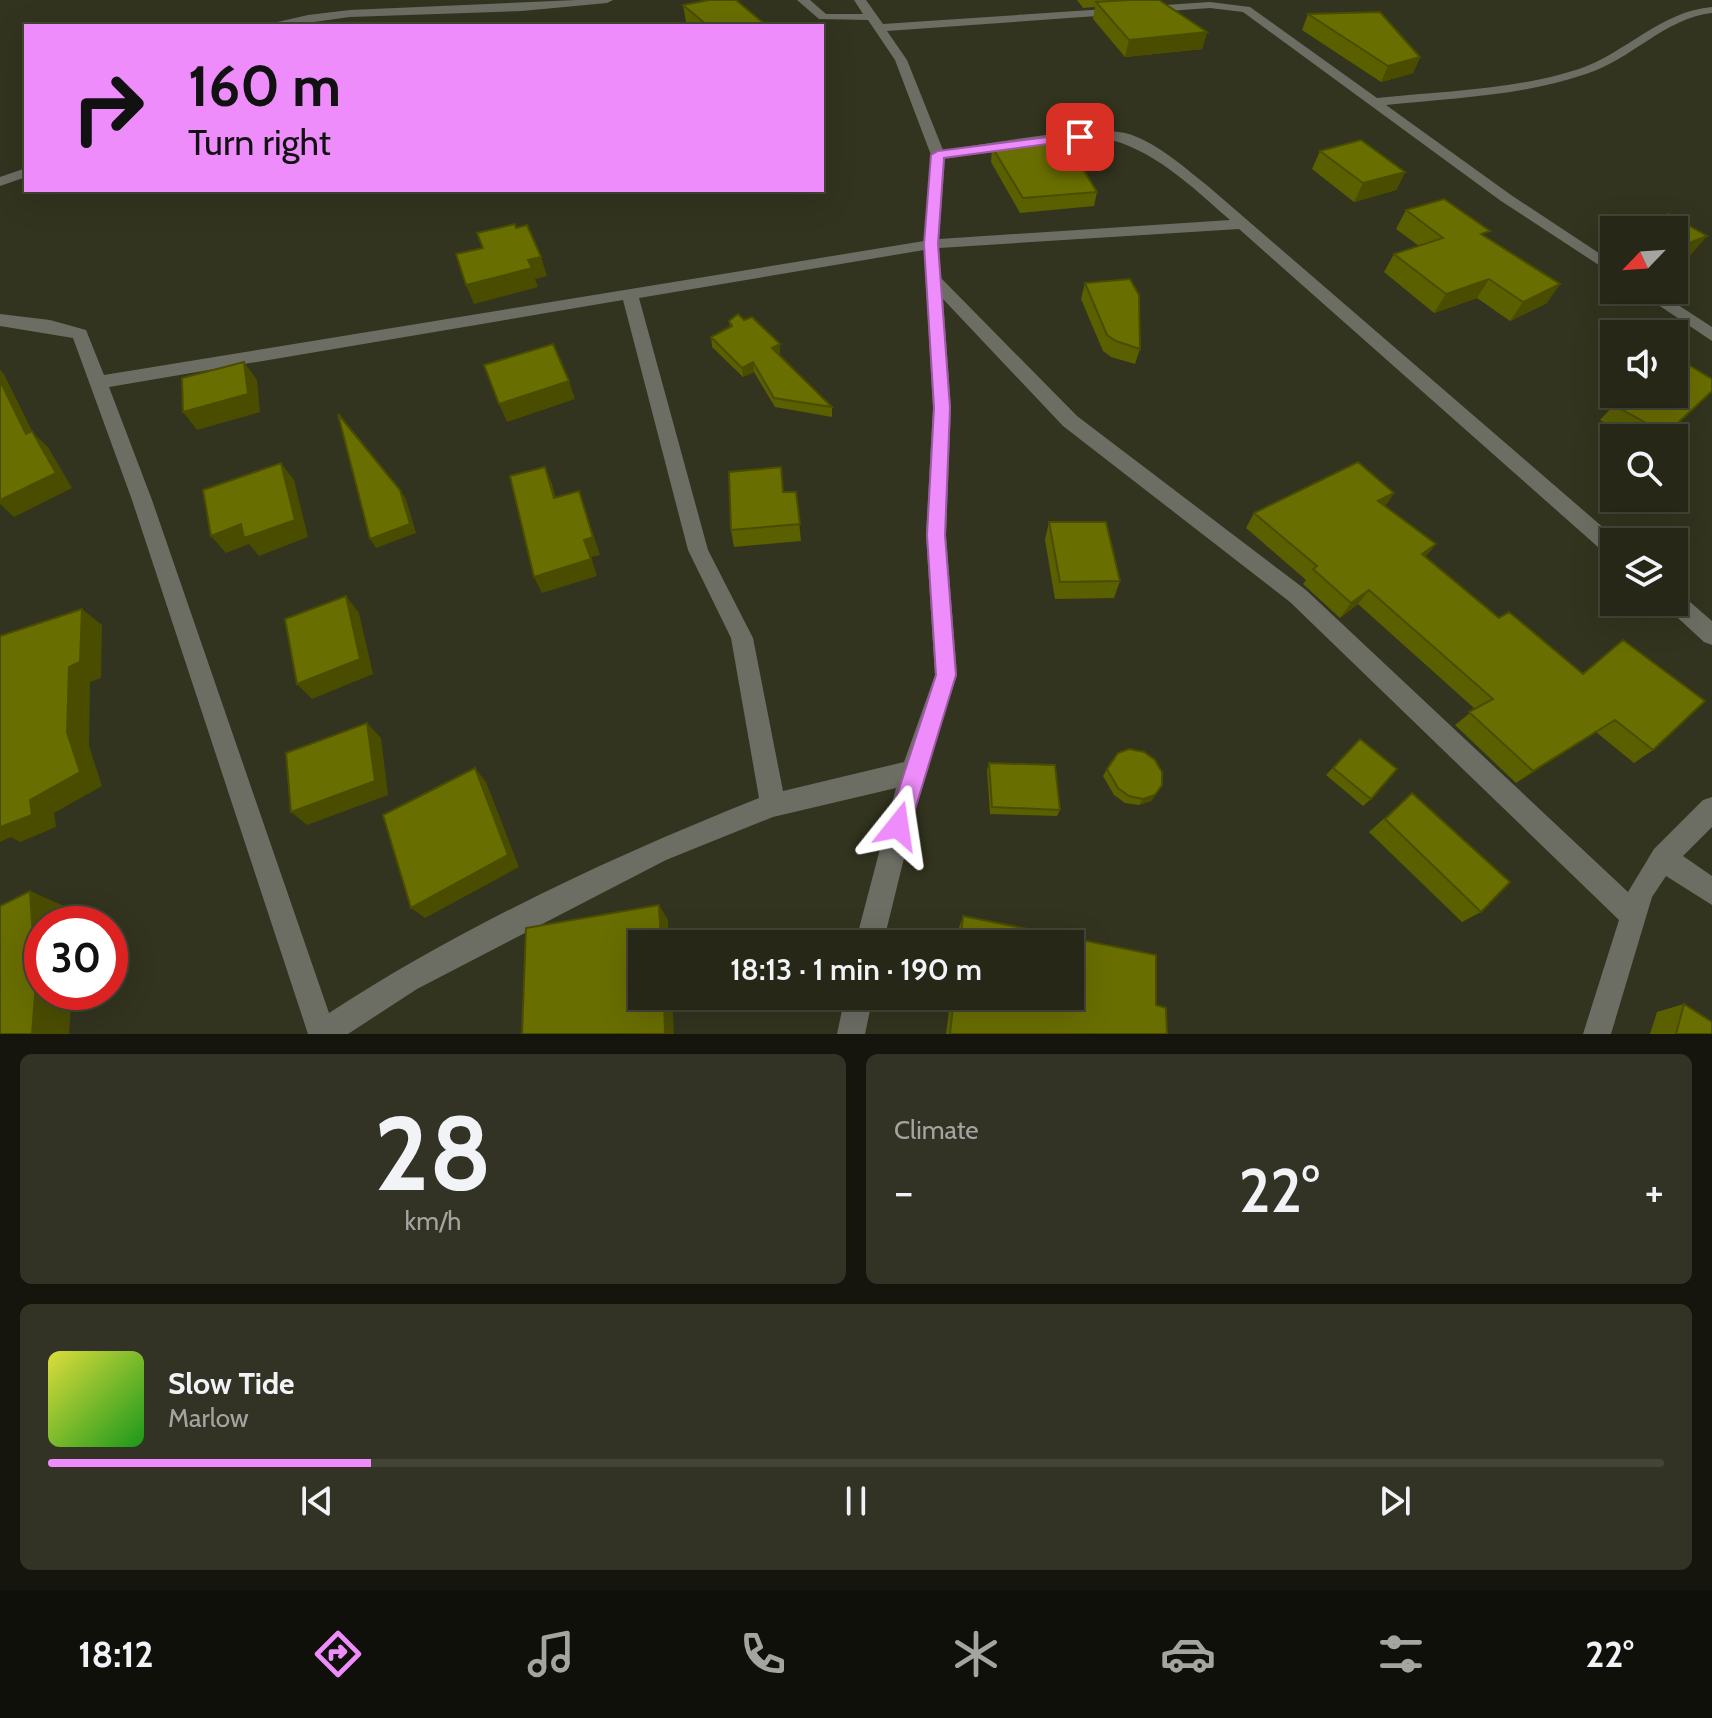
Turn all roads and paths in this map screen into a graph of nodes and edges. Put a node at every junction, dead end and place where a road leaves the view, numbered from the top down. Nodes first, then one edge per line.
1 (607, 0) edge
2 (803, 0) edge
3 (860, 0) edge
4 (1698, 0) edge
5 (1712, 8) edge
6 (878, 22) junction
7 (275, 24) edge
8 (1374, 102) junction
9 (938, 155) junction
10 (24, 173) edge
11 (0, 182) edge
12 (1242, 224) junction
13 (931, 244) junction
14 (1600, 261) edge
15 (936, 282) junction
16 (630, 295) junction
17 (1665, 304) edge
18 (0, 320) edge
19 (1712, 335) edge
20 (99, 382) junction
21 (1600, 537) edge
22 (1688, 614) edge
23 (1712, 635) edge
24 (913, 772) junction
25 (773, 805) junction
26 (1712, 809) edge
27 (1663, 858) junction
28 (1712, 892) edge
29 (1634, 916) junction
30 (872, 930) edge
31 (856, 1010) edge
32 (323, 1034) edge
33 (851, 1034) edge
34 (1597, 1034) edge

1 - 7 street
2 - 6 street
3 - 6 street
4 - 5 street
5 - 8 street
6 - 8 street
6 - 9 street
8 - 14 street
9 - 12 street
9 - 13 street
10 - 11 street
12 - 13 street
12 - 21 street
13 - 15 street
13 - 16 street
15 - 24 street
15 - 29 street
16 - 20 street
16 - 25 street
17 - 19 street
18 - 20 street
20 - 32 street
22 - 23 street
24 - 25 street
24 - 30 street
25 - 32 street
26 - 27 street
27 - 28 street
27 - 29 street
29 - 34 street
31 - 33 street

